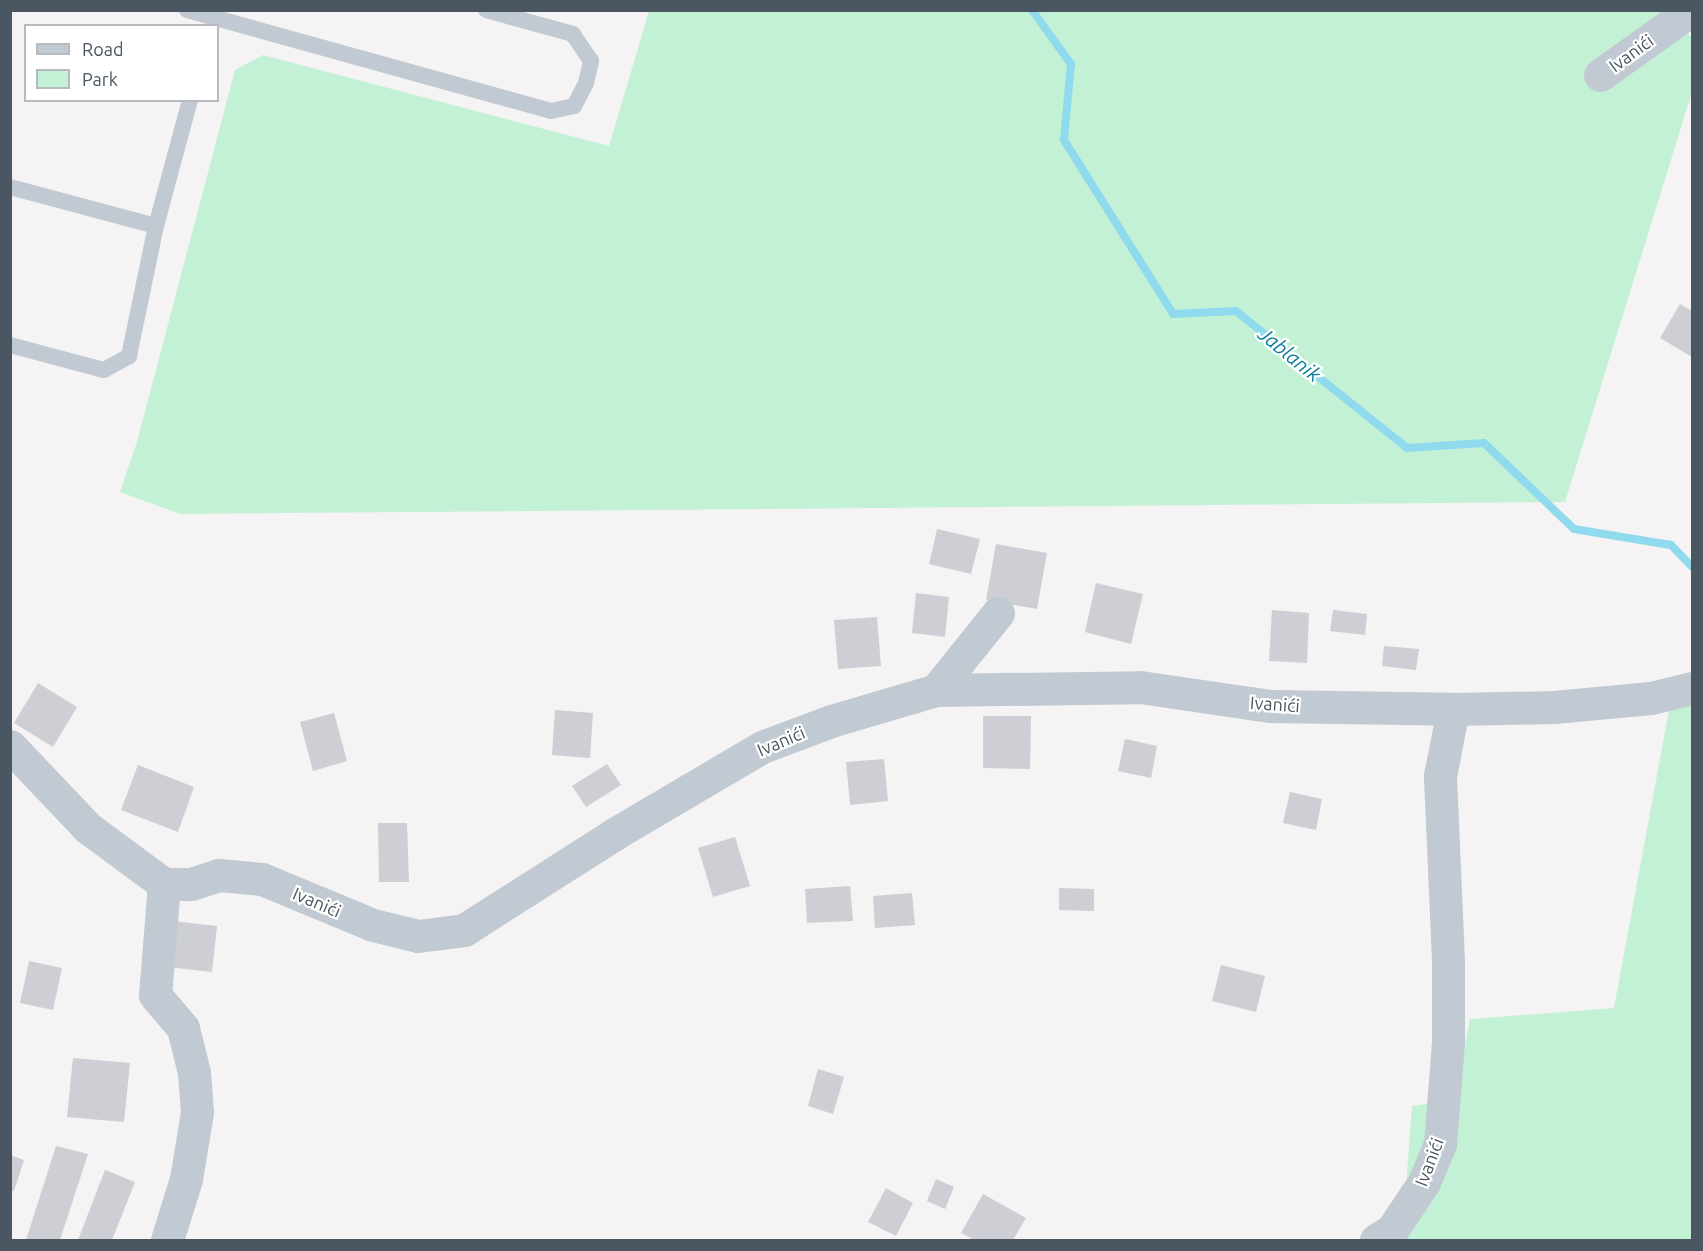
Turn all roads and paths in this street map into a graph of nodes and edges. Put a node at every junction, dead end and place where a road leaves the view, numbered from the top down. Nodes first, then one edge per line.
1 (187, 10) edge
2 (486, 10) edge
3 (1690, 10) edge
4 (211, 21) edge
5 (1600, 75) dead end
6 (189, 102) edge
7 (10, 187) edge
8 (156, 226) junction
9 (10, 345) edge
10 (998, 613) dead end
11 (1692, 688) edge
12 (936, 690) junction
13 (1453, 710) junction
14 (10, 746) edge
15 (164, 884) junction
16 (167, 1240) edge
17 (1376, 1240) edge

1 - 4 lane
2 - 4 lane
3 - 5 street, Ivanići
6 - 8 lane
7 - 8 lane
8 - 9 lane
10 - 12 street
11 - 13 street, Ivanići
12 - 13 street, Ivanići
12 - 15 street, Ivanići
13 - 17 street, Ivanići
14 - 15 street
15 - 16 street

